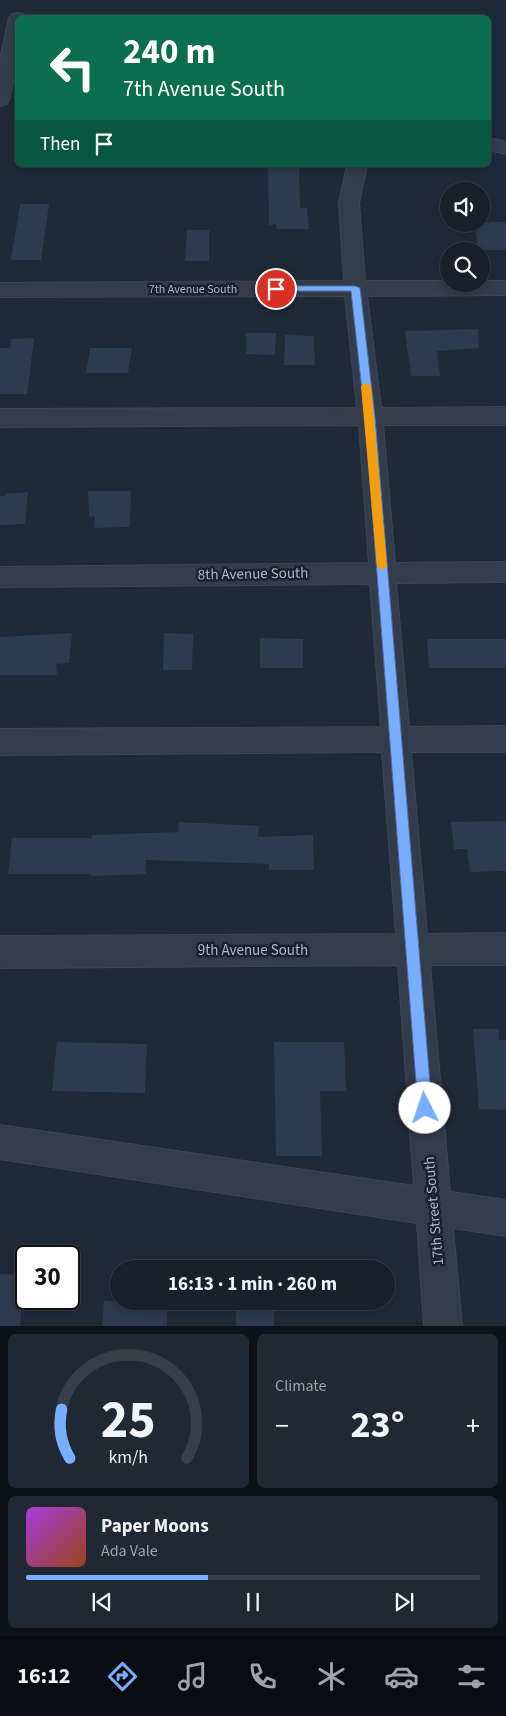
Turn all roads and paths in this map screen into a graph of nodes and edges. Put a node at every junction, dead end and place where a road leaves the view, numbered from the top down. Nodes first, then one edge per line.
1 (21, 0) edge
2 (18, 15) edge
3 (15, 31) edge
4 (1, 89) edge
5 (492, 134) edge
6 (506, 148) edge
7 (357, 167) edge
8 (355, 288) junction
9 (506, 288) edge
10 (0, 290) edge
11 (506, 416) edge
12 (370, 417) junction
13 (0, 418) edge
14 (382, 572) junction
15 (506, 572) edge
16 (0, 576) edge
17 (396, 739) junction
18 (506, 739) edge
19 (0, 742) edge
20 (413, 949) junction
21 (506, 949) edge
22 (0, 952) edge
23 (0, 1142) edge
24 (433, 1207) junction
25 (506, 1218) edge
26 (443, 1326) edge

1 - 2 street
3 - 4 street
5 - 6 street
7 - 8 street, 17th Street South
8 - 9 street, 7th Avenue South
8 - 10 street, 7th Avenue South
8 - 12 street, 17th Street South
11 - 12 street
12 - 13 street
12 - 14 street, 17th Street South
14 - 15 street, 8th Avenue South
14 - 16 street, 8th Avenue South
14 - 17 street, 17th Street South
17 - 18 street
17 - 19 street
17 - 20 street, 17th Street South
20 - 21 street, 9th Avenue South
20 - 22 street, 9th Avenue South
20 - 24 street, 17th Street South
23 - 24 street
24 - 25 street
24 - 26 street, 17th Street South

